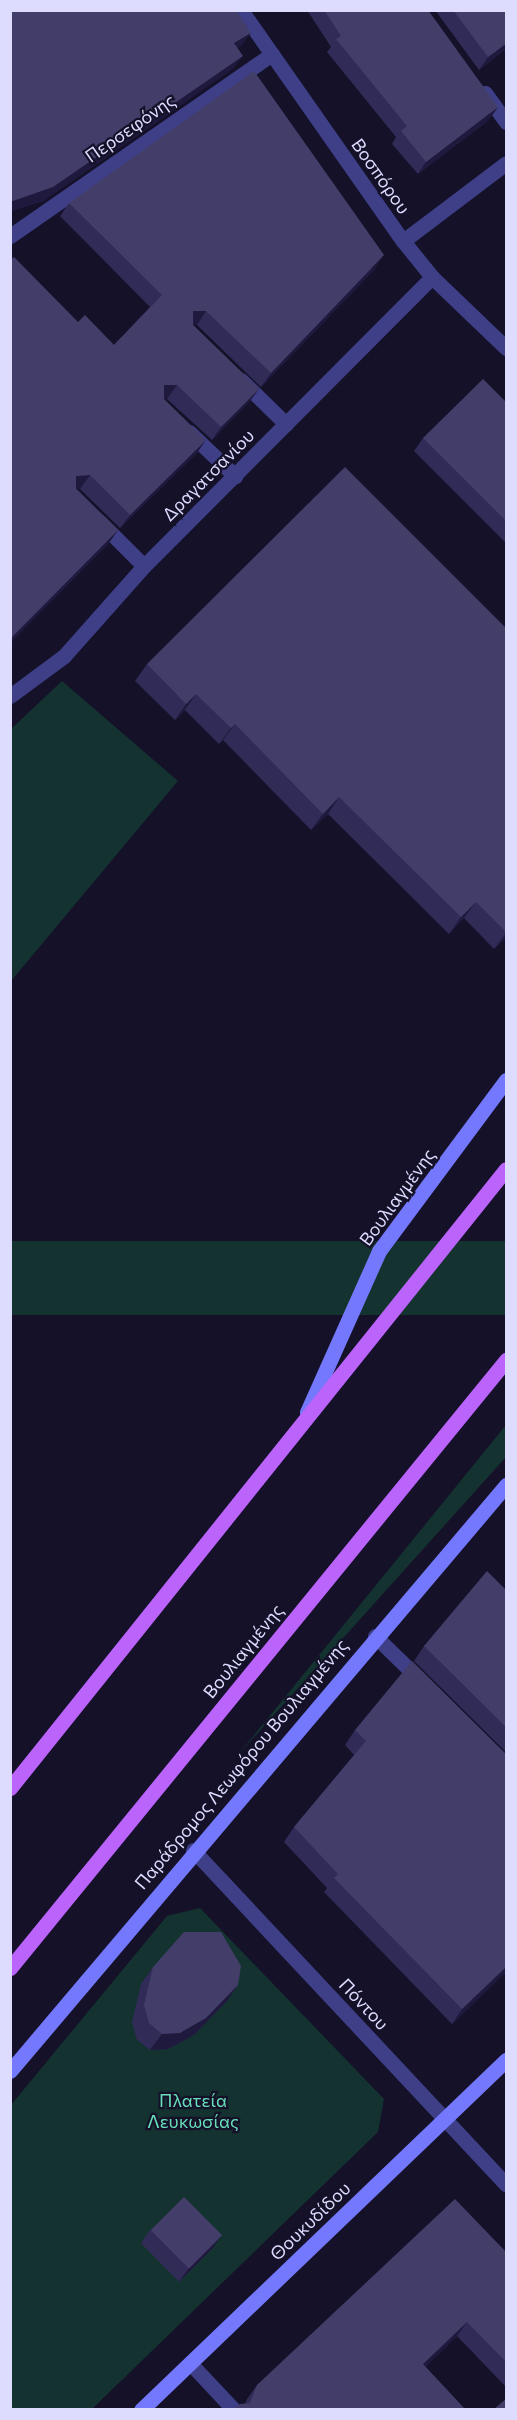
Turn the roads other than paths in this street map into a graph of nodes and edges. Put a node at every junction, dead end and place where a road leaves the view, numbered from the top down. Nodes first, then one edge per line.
1 (241, 10) edge
2 (272, 54) junction
3 (471, 75) edge
4 (507, 122) edge
5 (507, 163) edge
6 (10, 236) edge
7 (402, 241) junction
8 (432, 277) junction
9 (507, 348) edge
10 (230, 370) edge
11 (178, 422) edge
12 (286, 424) junction
13 (234, 476) junction
14 (89, 511) edge
15 (144, 566) junction
16 (10, 696) edge
17 (507, 1080) edge
18 (507, 1169) edge
19 (507, 1360) edge
20 (307, 1412) junction
21 (507, 1485) edge
22 (375, 1636) junction
23 (432, 1693) edge
24 (10, 1788) edge
25 (193, 1850) junction
26 (10, 1968) edge
27 (507, 2060) edge
28 (10, 2071) edge
29 (445, 2119) junction
30 (507, 2184) edge
31 (190, 2363) junction
32 (141, 2409) edge
33 (234, 2409) edge

1 - 2 street, Βοσπόρου
2 - 6 street, Περσεφόνης
2 - 7 street, Βοσπόρου
3 - 4 street
5 - 7 street
7 - 8 street, Βοσπόρου
8 - 9 street, Βοσπόρου
8 - 12 street, Δραγατσανίου
10 - 12 street
11 - 13 street
12 - 13 street, Δραγατσανίου
13 - 15 street, Δραγατσανίου
14 - 15 street
15 - 16 street, Δραγατσανίου
17 - 20 main road, Βουλιαγμένης
18 - 20 main road, Βουλιαγμένης
19 - 26 main road, Βουλιαγμένης
20 - 24 main road, Βουλιαγμένης
21 - 22 main road, Παράδρομος Λεωφόρου Βουλιαγμένης
22 - 23 street
22 - 25 main road, Παράδρομος Λεωφόρου Βουλιαγμένης
25 - 28 main road, Παράδρομος Λεωφόρου Βουλιαγμένης
25 - 29 street, Πόντου
27 - 29 main road, Θουκυδίδου
29 - 30 street, Πόντου
29 - 31 main road, Θουκυδίδου
31 - 32 main road, Θουκυδίδου
31 - 33 street

